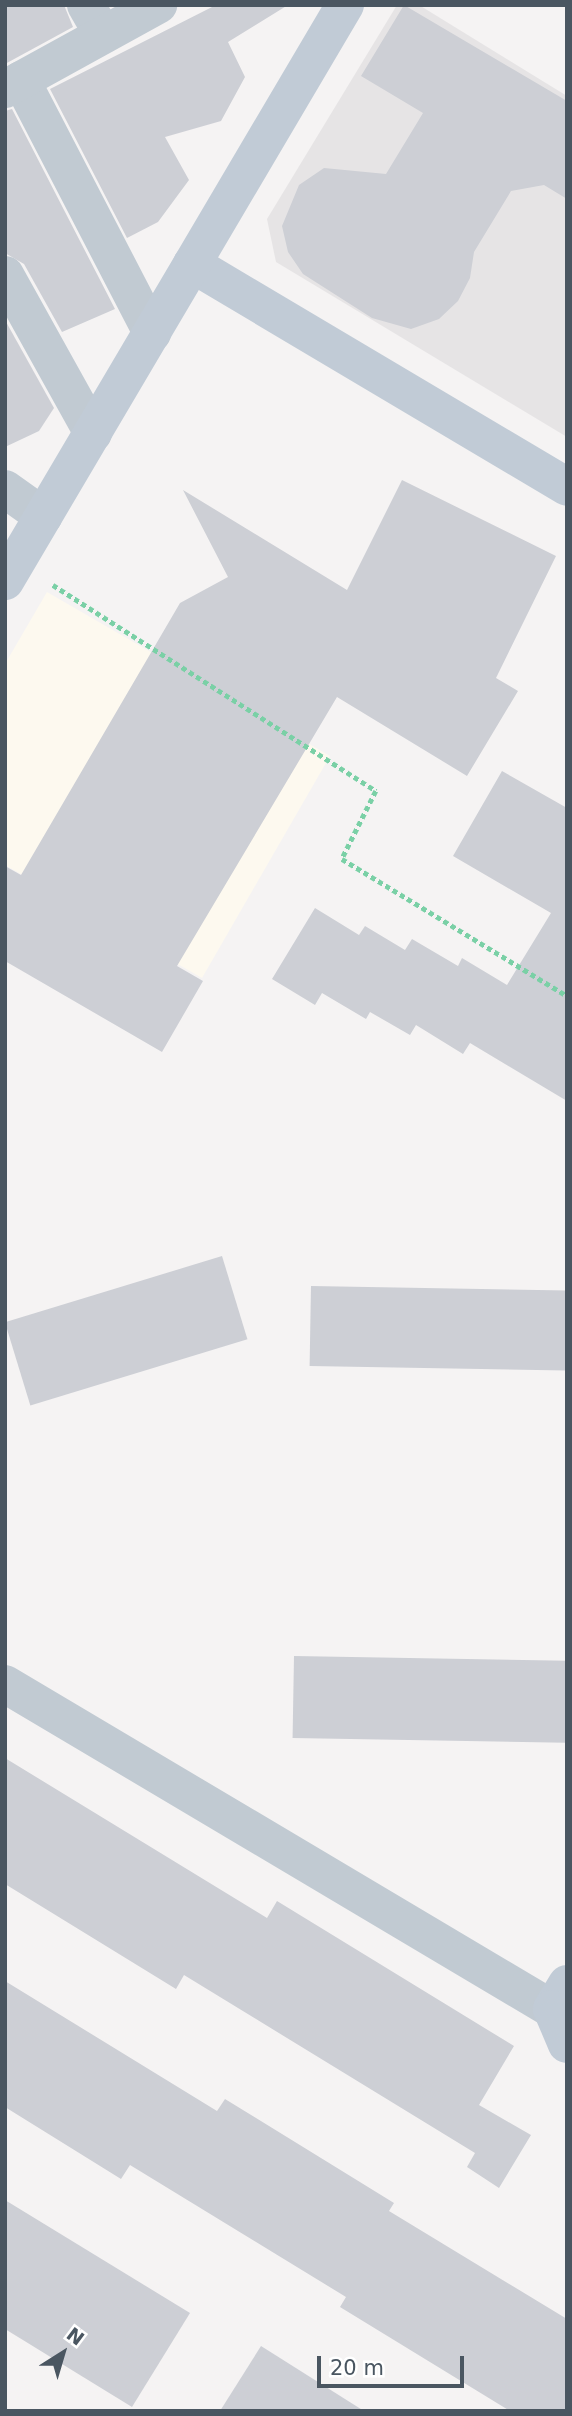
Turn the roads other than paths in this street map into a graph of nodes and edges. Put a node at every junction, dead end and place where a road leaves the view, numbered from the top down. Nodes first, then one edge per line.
1 (158, 5) edge
2 (345, 5) edge
3 (95, 20) edge
4 (13, 84) edge
5 (192, 264) junction
6 (5, 275) edge
7 (152, 333) junction
8 (93, 433) junction
9 (567, 487) edge
10 (5, 489) edge
11 (43, 516) junction
12 (11, 572) edge
13 (5, 1684) edge
14 (560, 1996) edge
15 (567, 2043) edge

1 - 3 street
2 - 5 street
3 - 4 street
4 - 7 street
5 - 7 street
5 - 9 street
6 - 8 street
7 - 8 street
8 - 11 street
10 - 11 street
11 - 12 street
13 - 14 street
14 - 15 street

